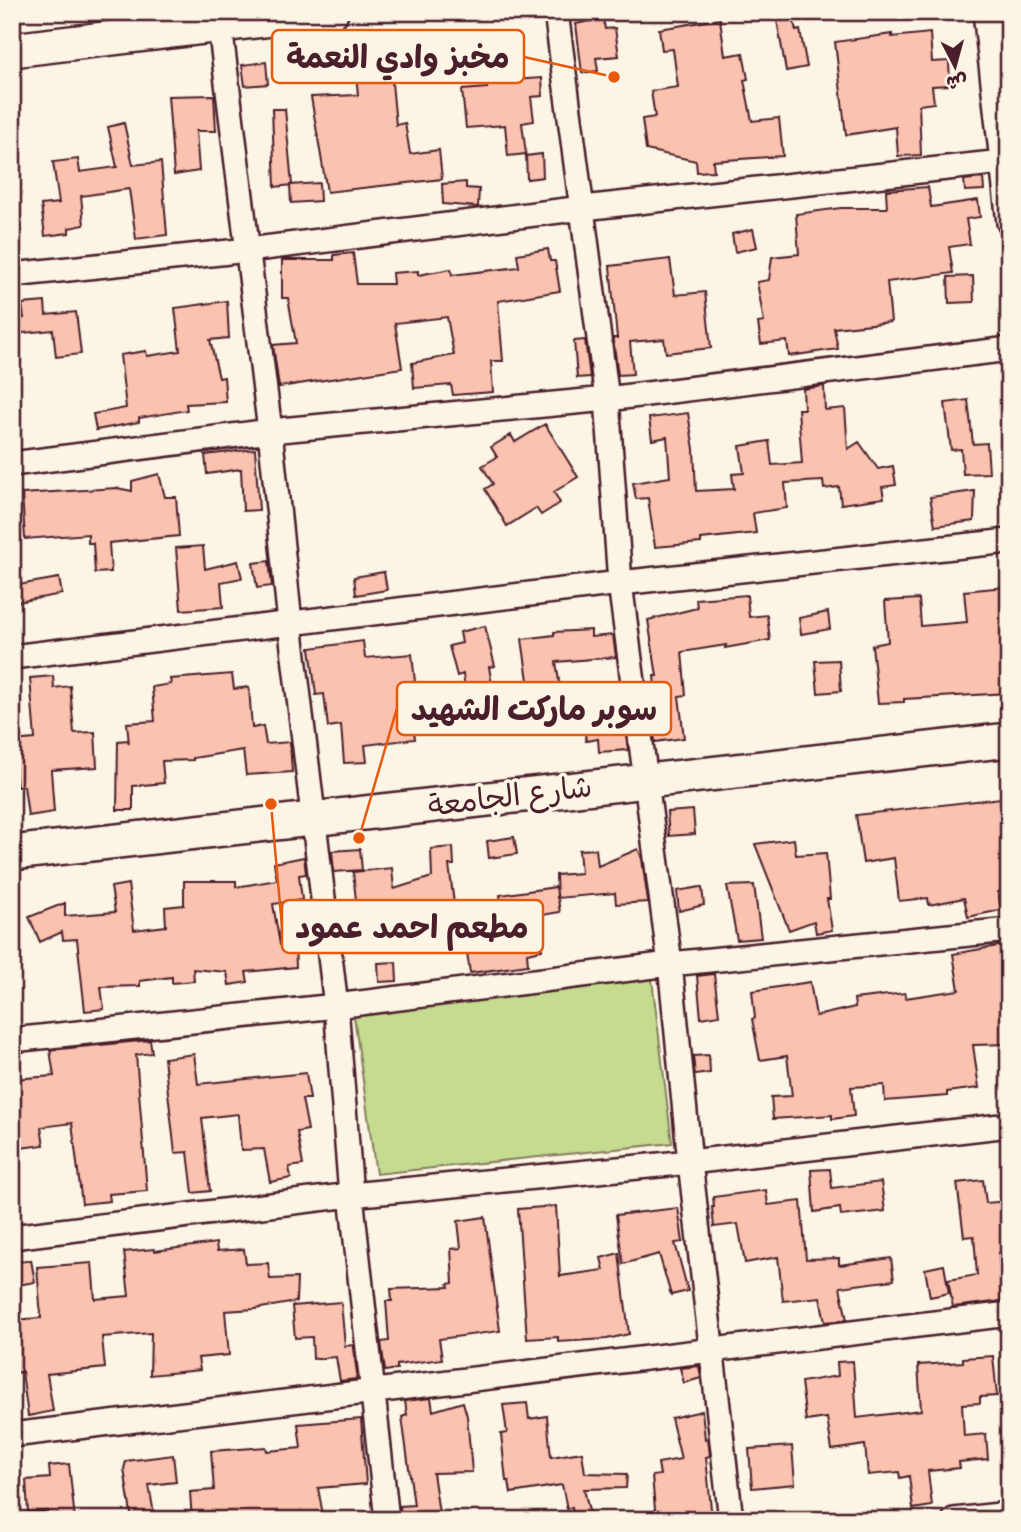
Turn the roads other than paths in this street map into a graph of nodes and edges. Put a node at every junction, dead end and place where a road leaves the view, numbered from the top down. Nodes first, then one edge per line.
1 (331, 12) edge
2 (556, 12) edge
3 (985, 12) edge
4 (142, 24) edge
5 (220, 26) junction
6 (12, 50) edge
7 (1002, 162) junction
8 (583, 208) junction
9 (1009, 223) edge
10 (248, 250) junction
11 (12, 275) edge
12 (1009, 349) edge
13 (607, 399) junction
14 (270, 431) junction
15 (12, 464) edge
16 (1009, 541) edge
17 (620, 583) junction
18 (290, 623) junction
19 (12, 657) edge
20 (1009, 740) edge
21 (646, 780) junction
22 (314, 820) junction
23 (12, 853) edge
24 (1009, 930) edge
25 (670, 964) junction
26 (336, 1006) junction
27 (12, 1040) edge
28 (1009, 1125) edge
29 (690, 1162) junction
30 (351, 1195) junction
31 (12, 1237) edge
32 (1009, 1314) edge
33 (713, 1349) junction
34 (372, 1392) junction
35 (12, 1435) edge
36 (1009, 1514) edge
37 (387, 1520) edge
38 (731, 1520) edge
39 (954, 1520) edge

1 - 5 street
2 - 8 street
3 - 7 street
4 - 5 street
4 - 6 street
5 - 10 street
7 - 8 street
7 - 9 street
8 - 10 street
8 - 13 street
10 - 11 street
10 - 14 street
12 - 13 street
13 - 14 street
13 - 17 street
14 - 15 street
14 - 18 street
16 - 17 street
17 - 18 street
17 - 21 street
18 - 19 street
18 - 22 street
20 - 21 street, شارع الجامعة
21 - 22 street, شارع الجامعة
21 - 25 street
22 - 23 street, شارع الجامعة
22 - 26 street
24 - 25 street
25 - 26 street
25 - 29 street
26 - 27 street
26 - 30 street
28 - 29 street
29 - 30 street
29 - 33 street
30 - 31 street
30 - 34 street
32 - 33 street
33 - 34 street
33 - 38 street
34 - 35 street
34 - 37 street
36 - 39 street

